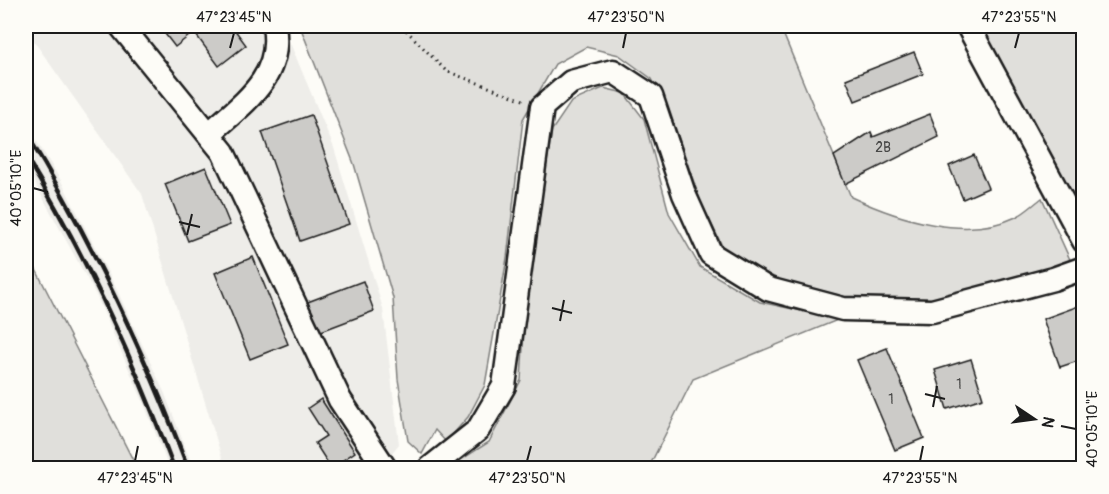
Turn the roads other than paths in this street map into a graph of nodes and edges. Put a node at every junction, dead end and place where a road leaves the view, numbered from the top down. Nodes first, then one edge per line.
1 (121, 26) edge
2 (274, 26) edge
3 (968, 26) edge
4 (209, 134) junction
5 (1083, 241) edge
6 (1083, 268) edge
7 (385, 468) edge
8 (430, 468) edge

1 - 4 street
2 - 4 street
3 - 5 street
4 - 7 street
6 - 8 street

